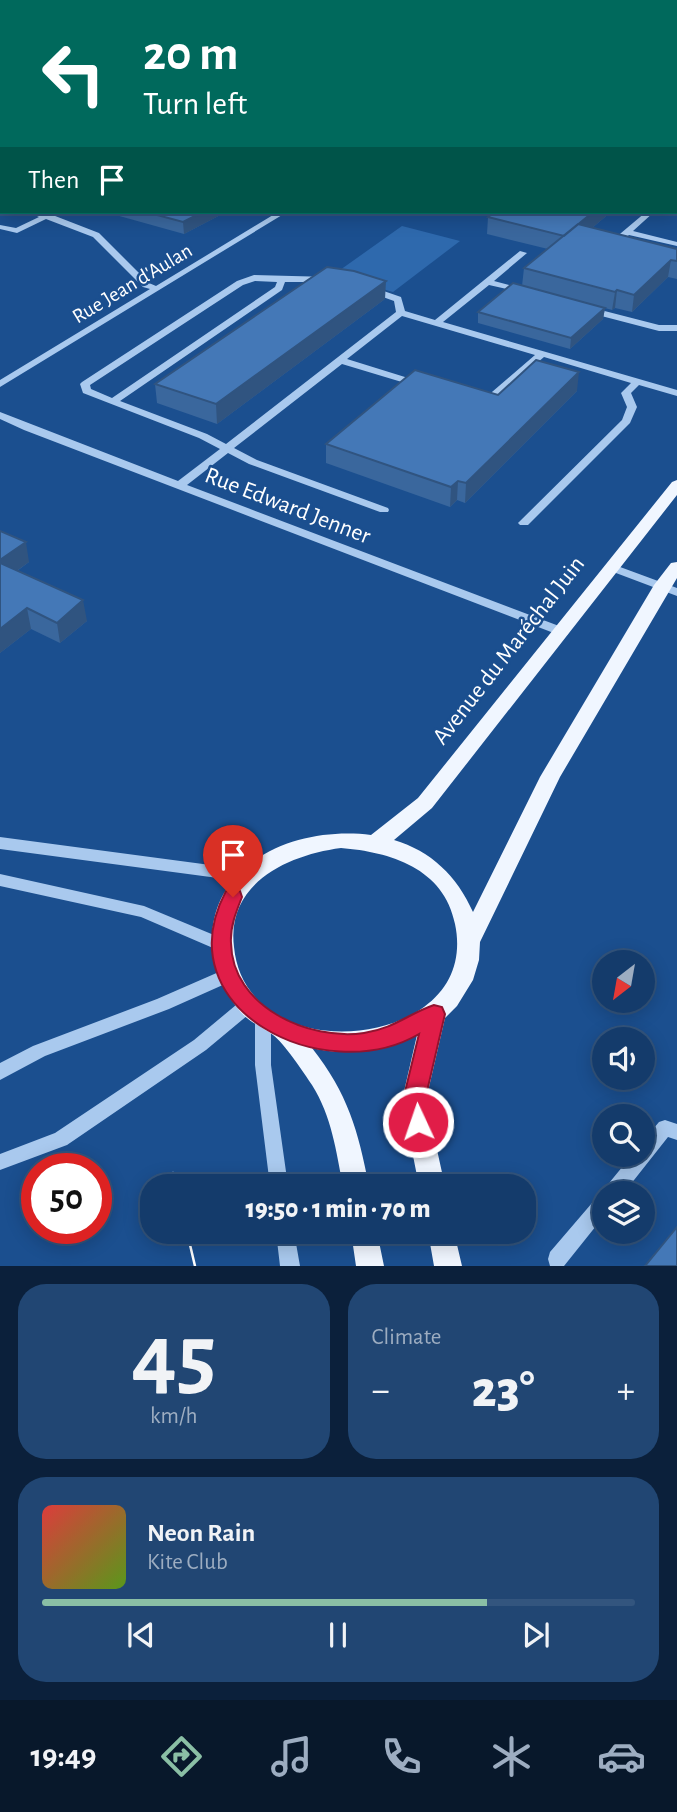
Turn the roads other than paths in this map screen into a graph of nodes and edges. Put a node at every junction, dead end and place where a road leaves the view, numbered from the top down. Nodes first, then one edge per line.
1 (40, 214) edge
2 (280, 214) edge
3 (648, 214) edge
4 (47, 216) junction
5 (0, 227) edge
6 (626, 232) junction
7 (677, 244) edge
8 (610, 246) edge
9 (523, 253) edge
10 (334, 279) edge
11 (282, 280) junction
12 (488, 282) junction
13 (367, 288) edge
14 (156, 289) junction
15 (527, 293) edge
16 (580, 307) edge
17 (401, 313) junction
18 (437, 323) junction
19 (677, 328) edge
20 (542, 354) junction
21 (341, 360) junction
22 (637, 382) junction
23 (0, 384) edge
24 (427, 386) edge
25 (677, 393) edge
26 (112, 402) junction
27 (476, 402) edge
28 (0, 415) edge
29 (227, 448) junction
30 (677, 485) edge
31 (179, 486) junction
32 (384, 510) dead end
33 (524, 523) dead end
34 (677, 567) edge
35 (611, 568) junction
36 (670, 589) edge
37 (563, 632) junction
38 (0, 842) edge
39 (376, 843) junction
40 (248, 876) junction
41 (0, 880) edge
42 (471, 939) junction
43 (220, 945) junction
44 (228, 975) junction
45 (434, 1014) junction
46 (265, 1017) junction
47 (0, 1072) edge
48 (677, 1132) edge
49 (0, 1162) edge
50 (277, 1174) edge
51 (354, 1174) edge
52 (429, 1174) edge
53 (622, 1181) edge
54 (592, 1217) edge
55 (287, 1244) edge
56 (366, 1244) edge
57 (444, 1244) edge
58 (557, 1259) dead end
59 (290, 1266) edge
60 (369, 1266) edge
61 (449, 1266) edge

1 - 4 street
2 - 14 street, Rue Jean d'Aulan
3 - 6 street
4 - 5 street
4 - 14 street
6 - 7 street
6 - 8 street
9 - 12 street
10 - 11 street
11 - 26 street
11 - 26 street
12 - 15 street
12 - 18 street
13 - 17 street
14 - 23 street, Rue Jean d'Aulan
16 - 19 street
17 - 18 street
17 - 21 street
18 - 20 street
20 - 22 street
20 - 27 street
21 - 24 street
21 - 29 street
22 - 25 street
22 - 33 street
26 - 29 street
28 - 31 street, Rue Edward Jenner
29 - 31 street
29 - 32 street
30 - 35 main road, Avenue du Maréchal Juin
31 - 37 street, Rue Edward Jenner
34 - 36 main road
35 - 36 street
35 - 37 main road, Avenue du Maréchal Juin
36 - 42 main road
37 - 39 main road, Avenue du Maréchal Juin
38 - 40 street
39 - 40 main road
39 - 42 main road
40 - 43 main road
41 - 43 street
42 - 45 main road
43 - 44 main road
44 - 46 main road
44 - 47 street
45 - 46 main road
45 - 52 main road
46 - 49 street
46 - 50 street
46 - 51 main road
48 - 53 street
54 - 58 street
55 - 59 street
56 - 60 main road
57 - 61 main road

